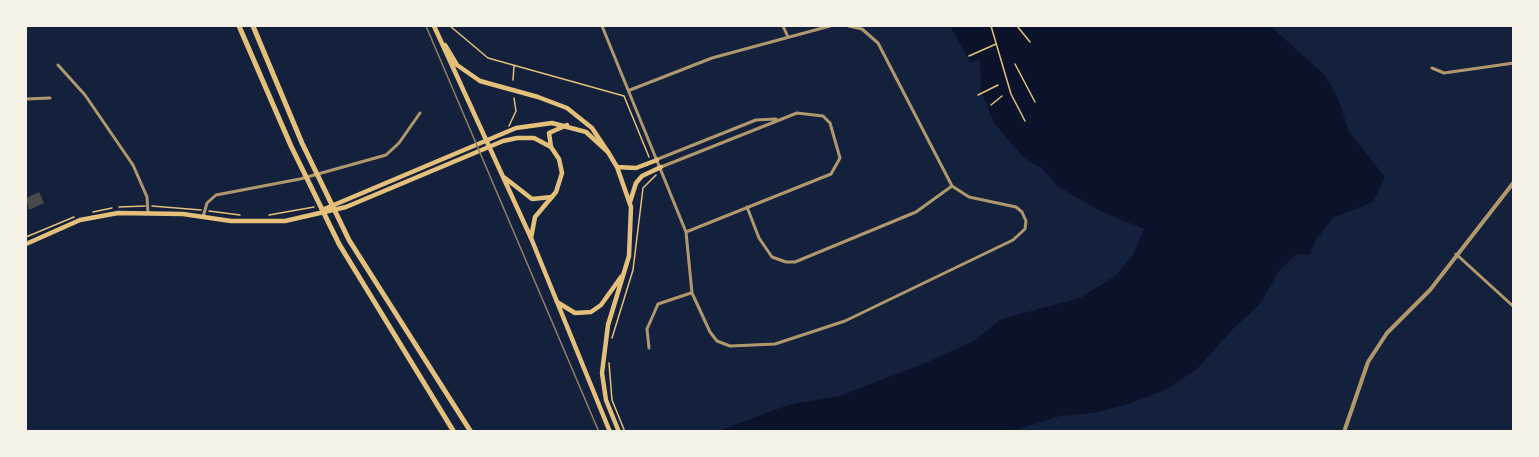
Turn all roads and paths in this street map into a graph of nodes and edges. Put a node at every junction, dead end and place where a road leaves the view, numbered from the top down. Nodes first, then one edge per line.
1 (239, 26) edge
2 (253, 26) edge
3 (434, 26) edge
4 (450, 26) edge
5 (602, 26) edge
6 (783, 26) edge
7 (830, 26) edge
8 (849, 26) edge
9 (991, 26) edge
10 (1017, 26) edge
11 (438, 35) junction
12 (788, 37) junction
13 (1030, 42) dead end
14 (996, 44) junction
15 (969, 56) dead end
16 (1514, 63) edge
17 (1015, 64) dead end
18 (58, 65) dead end
19 (514, 65) junction
20 (1432, 68) dead end
21 (513, 80) dead end
22 (998, 85) dead end
23 (630, 90) junction
24 (978, 95) dead end
25 (1002, 96) dead end
26 (50, 98) dead end
27 (514, 98) dead end
28 (26, 99) edge
29 (1035, 102) dead end
30 (991, 105) dead end
31 (420, 113) dead end
32 (778, 119) junction
33 (1025, 121) dead end
34 (567, 125) junction
35 (508, 127) dead end
36 (551, 147) junction
37 (608, 152) junction
38 (657, 160) junction
39 (651, 162) junction
40 (617, 166) junction
41 (660, 167) junction
42 (654, 170) junction
43 (503, 176) junction
44 (1514, 182) edge
45 (952, 186) junction
46 (552, 197) junction
47 (630, 202) junction
48 (161, 206) dead end
49 (314, 207) dead end
50 (747, 207) junction
51 (205, 211) junction
52 (148, 213) junction
53 (240, 215) dead end
54 (267, 215) dead end
55 (309, 215) junction
56 (203, 217) junction
57 (686, 231) junction
58 (531, 238) junction
59 (26, 244) edge
60 (1456, 254) junction
61 (624, 272) junction
62 (692, 293) junction
63 (556, 302) junction
64 (1514, 307) edge
65 (611, 342) dead end
66 (649, 348) dead end
67 (609, 363) dead end
68 (609, 400) junction
69 (454, 432) edge
70 (471, 432) edge
71 (610, 432) edge
72 (619, 432) edge
73 (625, 432) edge
74 (1344, 432) edge

1 - 69 highway
2 - 70 highway
3 - 11 main road
4 - 19 path
5 - 23 street
6 - 12 street
7 - 12 street
8 - 45 street
9 - 14 path
10 - 13 path
11 - 37 main road
11 - 43 main road
12 - 23 street
14 - 15 path
14 - 33 path
16 - 20 street
17 - 29 path
18 - 52 street
19 - 21 path
19 - 39 path
22 - 24 path
23 - 38 street
25 - 30 path
26 - 28 street
27 - 35 path
31 - 51 street
32 - 38 street
32 - 41 street
32 - 50 street
34 - 36 main road
34 - 37 main road
34 - 55 main road
36 - 46 main road
36 - 55 main road
37 - 40 main road
38 - 39 main road
38 - 41 street
39 - 40 main road
40 - 47 main road
41 - 42 main road
41 - 57 street
42 - 47 main road
42 - 65 path
43 - 46 main road
43 - 58 main road
44 - 60 street
45 - 50 street
45 - 62 street
46 - 58 main road
47 - 61 main road
48 - 51 path
49 - 54 path
50 - 57 street
51 - 53 path
51 - 56 street
52 - 56 main road
52 - 59 main road
55 - 56 main road
57 - 62 street
58 - 63 main road
60 - 64 street
60 - 74 street
61 - 63 main road
61 - 68 main road
62 - 66 street
63 - 71 main road
67 - 68 path
68 - 72 main road
68 - 73 path

